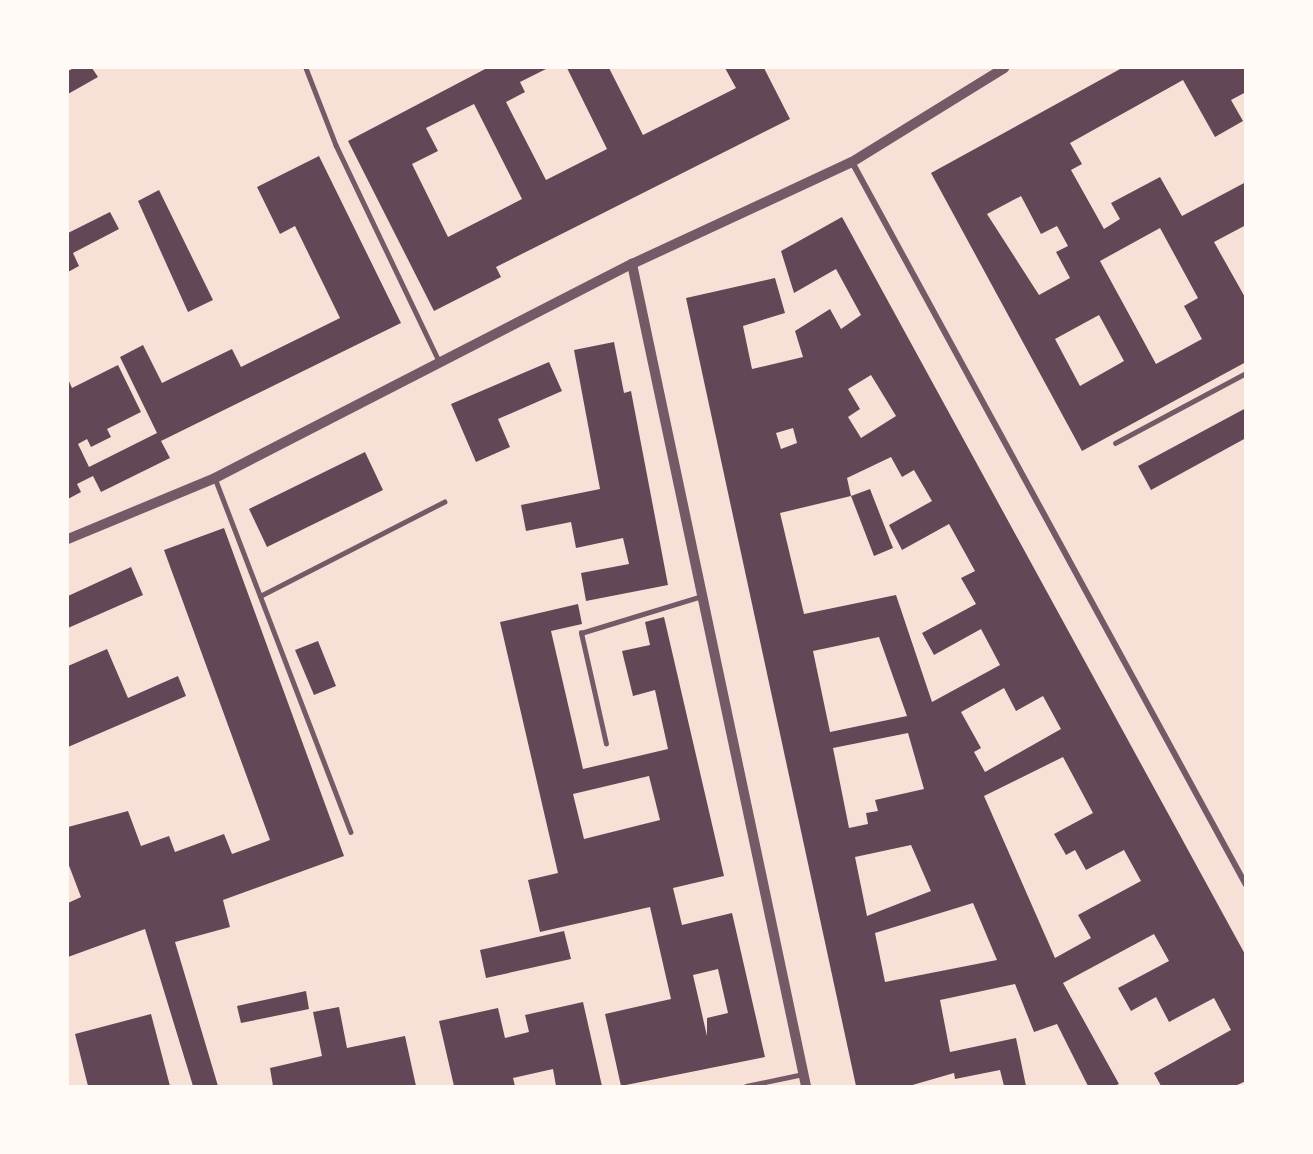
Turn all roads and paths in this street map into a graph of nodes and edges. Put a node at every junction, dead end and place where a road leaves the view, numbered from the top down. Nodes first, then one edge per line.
1 (306, 68) edge
2 (1004, 68) edge
3 (852, 162) junction
4 (632, 264) junction
5 (440, 364) junction
6 (1245, 373) edge
7 (1115, 443) dead end
8 (215, 478) junction
9 (444, 502) dead end
10 (68, 539) edge
11 (260, 596) junction
12 (699, 597) junction
13 (606, 744) dead end
14 (351, 832) dead end
15 (1245, 885) edge
16 (803, 1074) junction
17 (746, 1086) edge
18 (806, 1086) edge

1 - 5 lane
2 - 3 street
3 - 4 street
3 - 15 street
4 - 5 street
4 - 12 street
5 - 8 street
6 - 7 lane
8 - 10 street
8 - 11 lane
9 - 11 lane
11 - 14 lane
12 - 13 lane
12 - 16 street
16 - 17 lane
16 - 18 street

